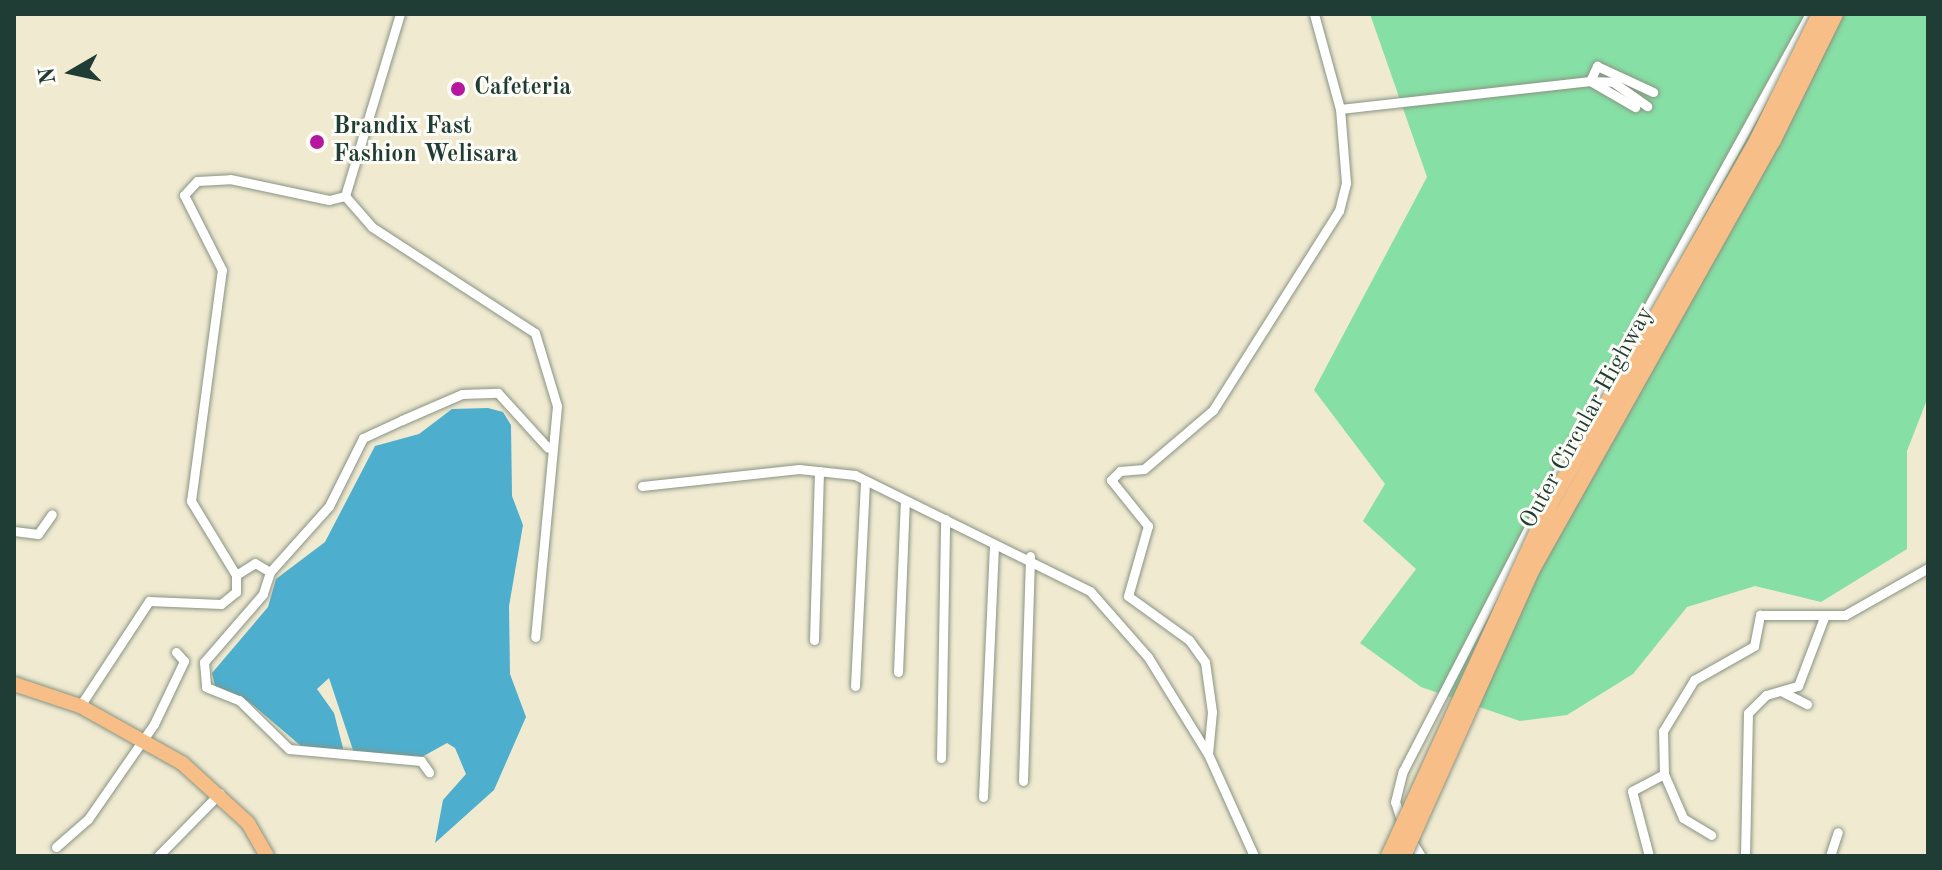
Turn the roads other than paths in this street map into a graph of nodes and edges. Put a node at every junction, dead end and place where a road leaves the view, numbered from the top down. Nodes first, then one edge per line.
1 (400, 14) edge
2 (1314, 14) edge
3 (1810, 14) edge
4 (1820, 14) edge
5 (1835, 14) edge
6 (1590, 81) junction
7 (1653, 92) dead end
8 (1647, 106) dead end
9 (1635, 107) dead end
10 (1340, 109) junction
11 (345, 196) junction
12 (548, 448) junction
13 (819, 471) junction
14 (865, 481) junction
15 (642, 486) dead end
16 (905, 500) junction
17 (52, 514) dead end
18 (945, 519) junction
19 (14, 531) edge
20 (994, 544) junction
21 (1030, 556) junction
22 (1928, 568) edge
23 (270, 572) junction
24 (236, 575) junction
25 (1825, 615) junction
26 (535, 637) dead end
27 (814, 640) dead end
28 (176, 652) dead end
29 (898, 672) dead end
30 (14, 684) edge
31 (855, 686) dead end
32 (1783, 692) junction
33 (1807, 704) dead end
34 (80, 706) junction
35 (143, 740) junction
36 (1208, 754) junction
37 (941, 758) dead end
38 (429, 772) dead end
39 (1664, 774) junction
40 (1023, 781) dead end
41 (220, 793) junction
42 (983, 797) dead end
43 (1838, 832) dead end
44 (1711, 835) dead end
45 (56, 847) dead end
46 (158, 856) edge
47 (267, 856) edge
48 (1254, 856) edge
49 (1389, 856) edge
50 (1403, 856) edge
51 (1421, 856) edge
52 (1649, 856) edge
53 (1745, 856) edge
54 (1830, 856) edge

1 - 11 street
2 - 10 street
3 - 51 street
4 - 49 highway, Outer Circular Highway, bridge
5 - 50 highway, Outer Circular Highway, bridge
6 - 7 street
6 - 8 street
6 - 9 street
6 - 10 street
10 - 36 street
11 - 12 street
11 - 24 street
12 - 23 street
12 - 26 street
13 - 14 street
13 - 15 street
13 - 27 street
14 - 16 street
14 - 31 street
16 - 18 street
16 - 29 street
17 - 19 street
18 - 20 street
18 - 37 street
20 - 21 street
20 - 42 street
21 - 36 street
21 - 40 street
22 - 25 street
23 - 24 street
23 - 38 street
24 - 34 street
25 - 32 street
25 - 39 street
28 - 35 street
30 - 34 main road
32 - 33 street
32 - 53 street
34 - 35 main road
35 - 41 main road
35 - 45 street
36 - 48 street
39 - 44 street
39 - 52 street
41 - 46 street
41 - 47 main road
43 - 54 street

